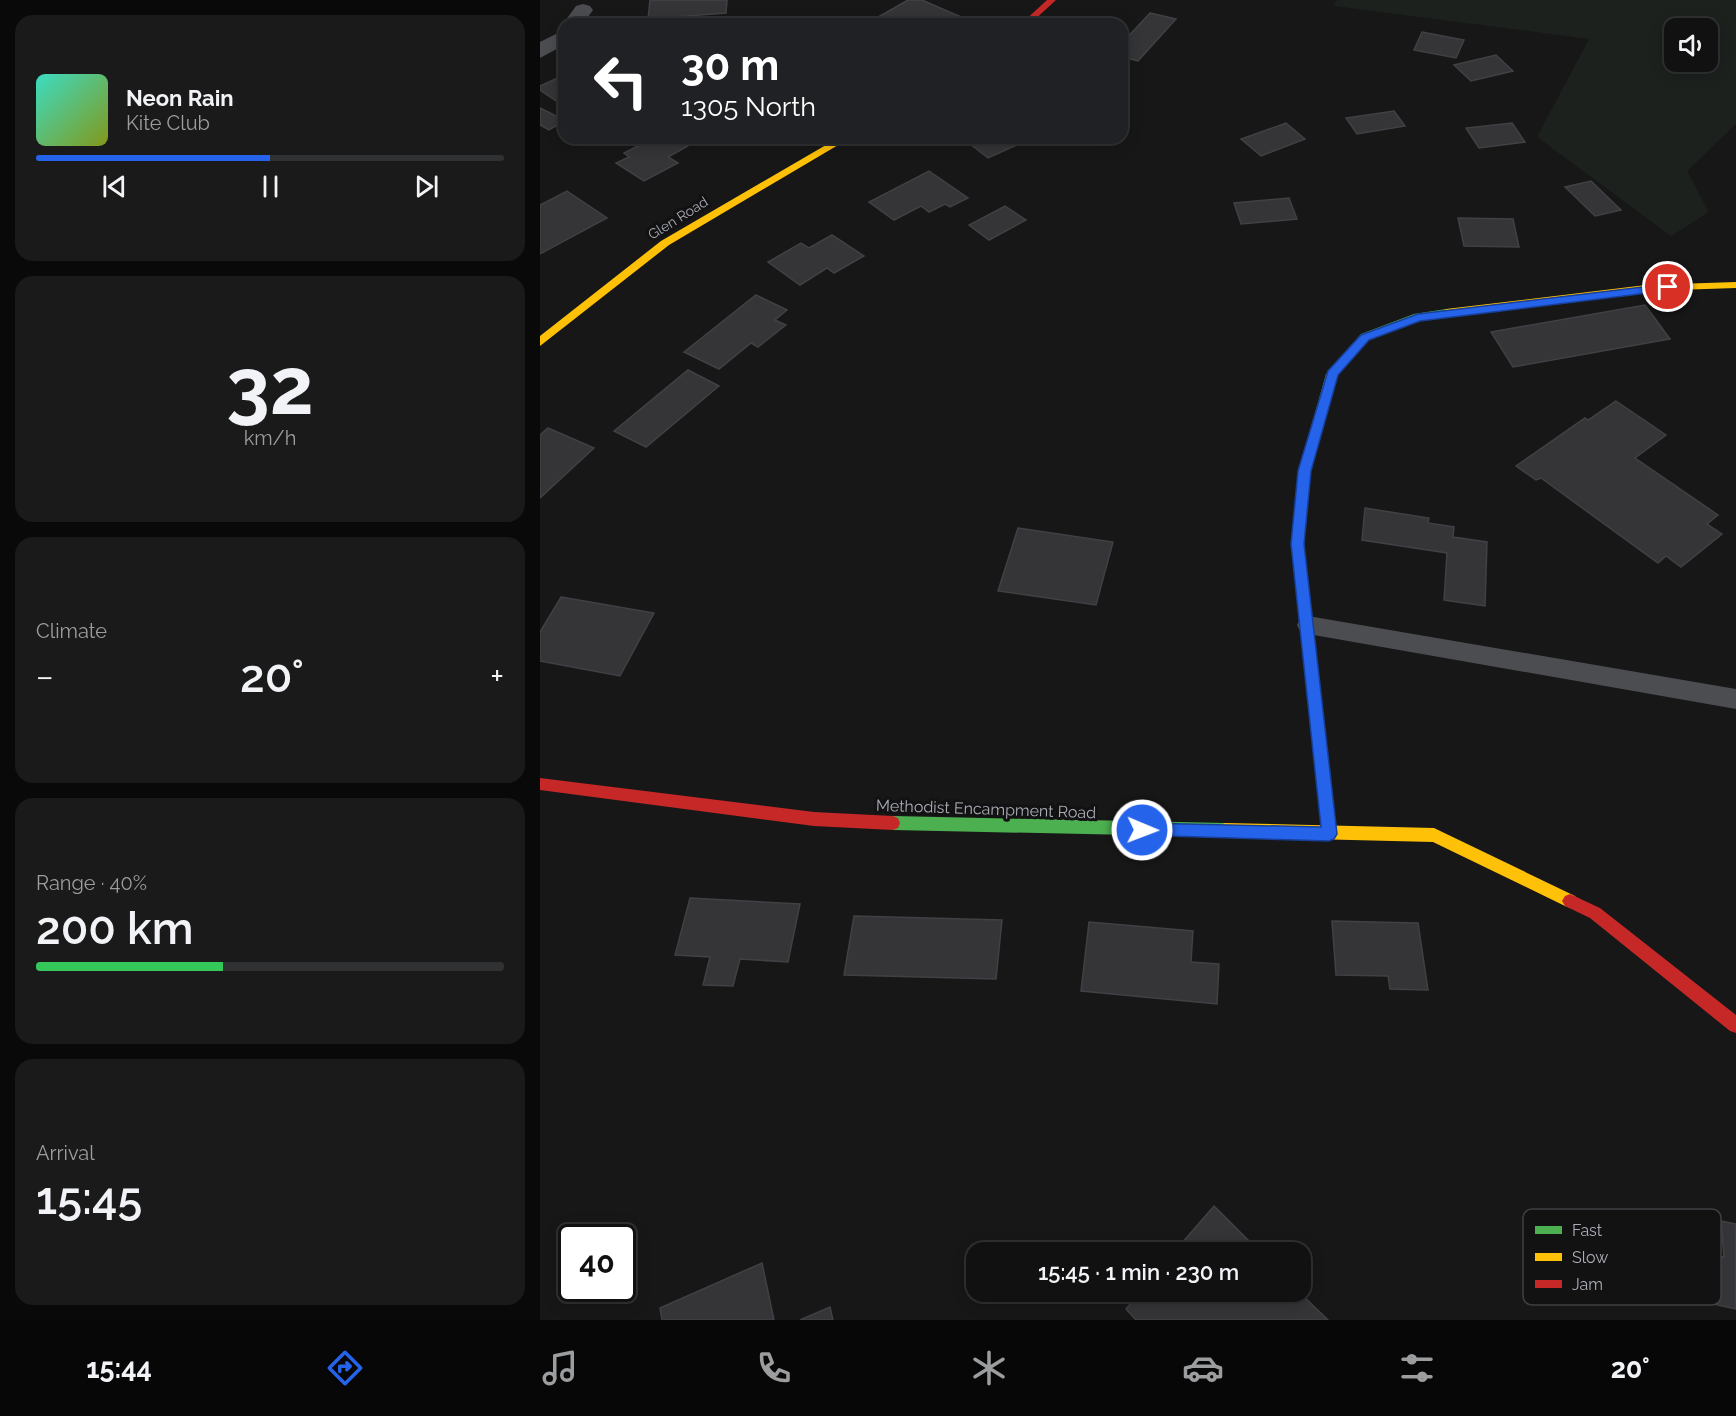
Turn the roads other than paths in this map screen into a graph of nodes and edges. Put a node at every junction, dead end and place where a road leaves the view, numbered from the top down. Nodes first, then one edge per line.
1 (1052, 0) edge
2 (1031, 18) edge
3 (558, 42) edge
4 (540, 52) edge
5 (835, 144) edge
6 (1736, 285) edge
7 (540, 342) edge
8 (1308, 625) junction
9 (1736, 699) edge
10 (540, 784) edge
11 (1329, 834) junction
12 (1736, 1025) edge

1 - 2 street
3 - 4 street
5 - 7 street, Glen Road
6 - 8 street
8 - 9 lane
8 - 11 street
10 - 11 street, Methodist Encampment Road
11 - 12 street, Methodist Encampment Road

